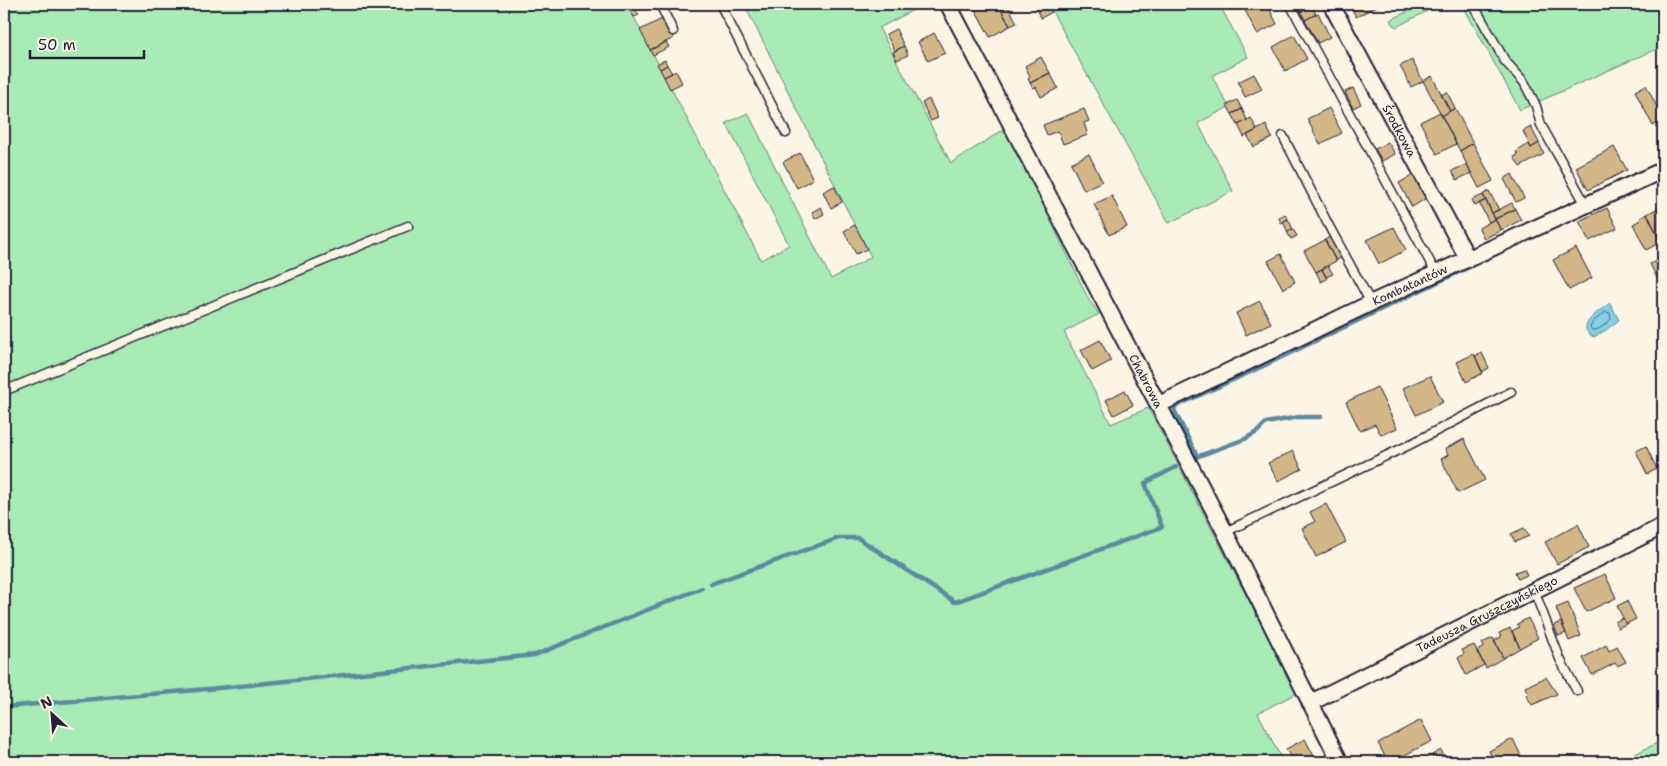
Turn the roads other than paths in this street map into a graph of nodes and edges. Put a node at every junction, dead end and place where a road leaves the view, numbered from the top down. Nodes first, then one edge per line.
1 (660, 4) edge
2 (720, 4) edge
3 (948, 4) edge
4 (1290, 4) edge
5 (1330, 4) edge
6 (1473, 4) edge
7 (674, 31) dead end
8 (786, 133) dead end
9 (1283, 136) dead end
10 (1663, 170) edge
11 (1586, 204) junction
12 (408, 226) dead end
13 (1468, 259) junction
14 (1436, 273) junction
15 (1372, 303) junction
16 (4, 391) edge
17 (1510, 392) dead end
18 (1158, 405) junction
19 (1663, 526) edge
20 (1224, 532) junction
21 (1534, 590) junction
22 (1577, 691) dead end
23 (1310, 703) junction
24 (1340, 762) edge

1 - 7 lane
2 - 8 lane
3 - 18 street, Chabrowa
4 - 14 lane
5 - 13 street, Środkowa
6 - 11 lane
9 - 15 lane
10 - 11 street, Kombatantów
11 - 13 street, Kombatantów
12 - 16 lane
13 - 14 street, Kombatantów
14 - 15 street, Kombatantów
15 - 18 street, Kombatantów
17 - 20 lane
18 - 20 street, Chabrowa
19 - 21 street, Tadeusza Gruszczyńskiego
20 - 23 street, Chabrowa
21 - 22 lane
21 - 23 street, Tadeusza Gruszczyńskiego
23 - 24 street, Chabrowa

